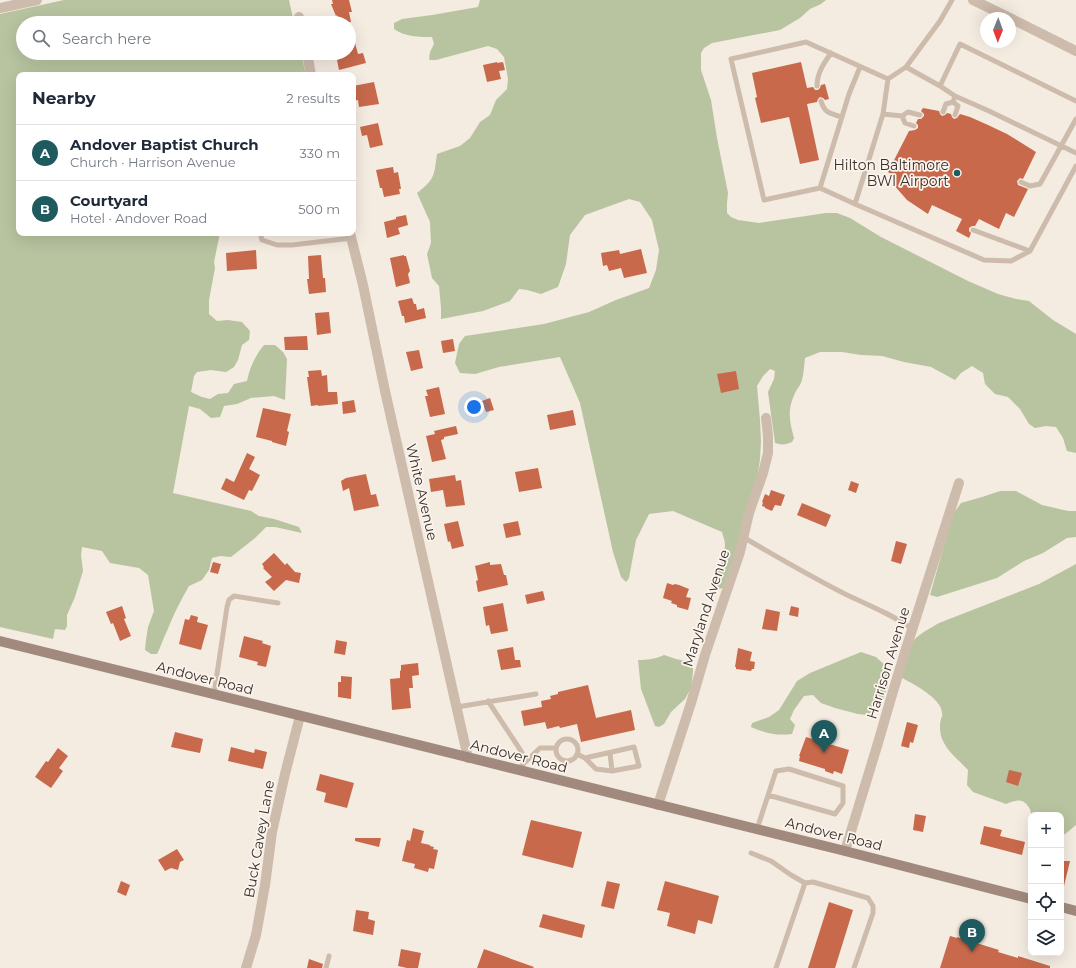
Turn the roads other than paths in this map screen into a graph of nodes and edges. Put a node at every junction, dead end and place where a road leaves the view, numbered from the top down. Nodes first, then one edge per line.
1 (37, 0) edge
2 (952, 0) edge
3 (973, 0) edge
4 (0, 8) edge
5 (998, 12) edge
6 (1016, 21) edge
7 (1076, 51) edge
8 (831, 53) junction
9 (308, 60) edge
10 (860, 66) junction
11 (906, 67) junction
12 (310, 72) edge
13 (888, 79) junction
14 (817, 86) dead end
15 (940, 86) junction
16 (955, 96) junction
17 (1076, 100) edge
18 (821, 101) dead end
19 (953, 102) junction
20 (943, 112) dead end
21 (883, 114) junction
22 (920, 115) dead end
23 (954, 115) dead end
24 (902, 116) junction
25 (842, 117) junction
26 (1076, 119) edge
27 (914, 126) dead end
28 (1062, 145) junction
29 (1076, 153) edge
30 (1076, 166) edge
31 (1021, 182) dead end
32 (820, 188) junction
33 (855, 204) junction
34 (973, 230) dead end
35 (261, 236) edge
36 (351, 236) edge
37 (1030, 251) junction
38 (766, 418) dead end
39 (959, 483) dead end
40 (743, 537) junction
41 (278, 603) dead end
42 (912, 629) junction
43 (0, 641) edge
44 (214, 694) junction
45 (536, 694) dead end
46 (488, 701) junction
47 (456, 707) junction
48 (300, 716) junction
49 (556, 748) junction
50 (610, 753) junction
51 (577, 754) junction
52 (468, 758) junction
53 (585, 758) junction
54 (526, 761) junction
55 (517, 770) junction
56 (612, 771) junction
57 (768, 795) junction
58 (658, 805) junction
59 (757, 829) junction
60 (846, 851) junction
61 (751, 853) dead end
62 (805, 883) junction
63 (1028, 898) edge
64 (1064, 908) edge
65 (1076, 911) edge
66 (329, 956) dead end
67 (246, 968) edge
68 (326, 968) edge
69 (776, 968) edge
70 (854, 968) edge

1 - 4 street
2 - 11 lane
3 - 5 street
6 - 7 street
8 - 10 lane
8 - 14 lane
8 - 32 lane
9 - 12 street
10 - 13 lane
10 - 25 lane
11 - 13 lane
11 - 15 lane
13 - 21 lane
15 - 16 lane
15 - 17 lane
16 - 19 lane
16 - 28 lane
18 - 25 lane
19 - 20 lane
19 - 23 lane
21 - 24 lane
21 - 33 lane
22 - 24 lane
24 - 27 lane
25 - 32 lane
26 - 28 lane
28 - 29 lane
28 - 31 lane
30 - 37 lane
32 - 33 lane
33 - 37 lane
34 - 37 lane
35 - 36 lane
36 - 47 street, White Avenue
38 - 40 street, Maryland Avenue
39 - 42 street, Harrison Avenue
40 - 42 lane
40 - 58 street, Maryland Avenue
41 - 44 lane
42 - 60 street, Harrison Avenue
43 - 44 street, Andover Road
44 - 48 street, Andover Road
45 - 46 lane
46 - 47 lane
46 - 54 lane
47 - 52 street, White Avenue
48 - 52 street, Andover Road
48 - 67 street, Buck Cavey Lane
49 - 51 lane
49 - 51 lane
49 - 54 lane
50 - 53 lane
50 - 56 lane
50 - 56 lane
51 - 53 lane
52 - 55 street, Andover Road
53 - 56 lane
54 - 55 lane
55 - 58 street, Andover Road
57 - 57 lane
57 - 59 lane
58 - 59 street, Andover Road
59 - 60 street, Andover Road
60 - 63 street, Andover Road
61 - 62 lane
62 - 69 lane
62 - 70 lane
64 - 65 street
66 - 68 lane

